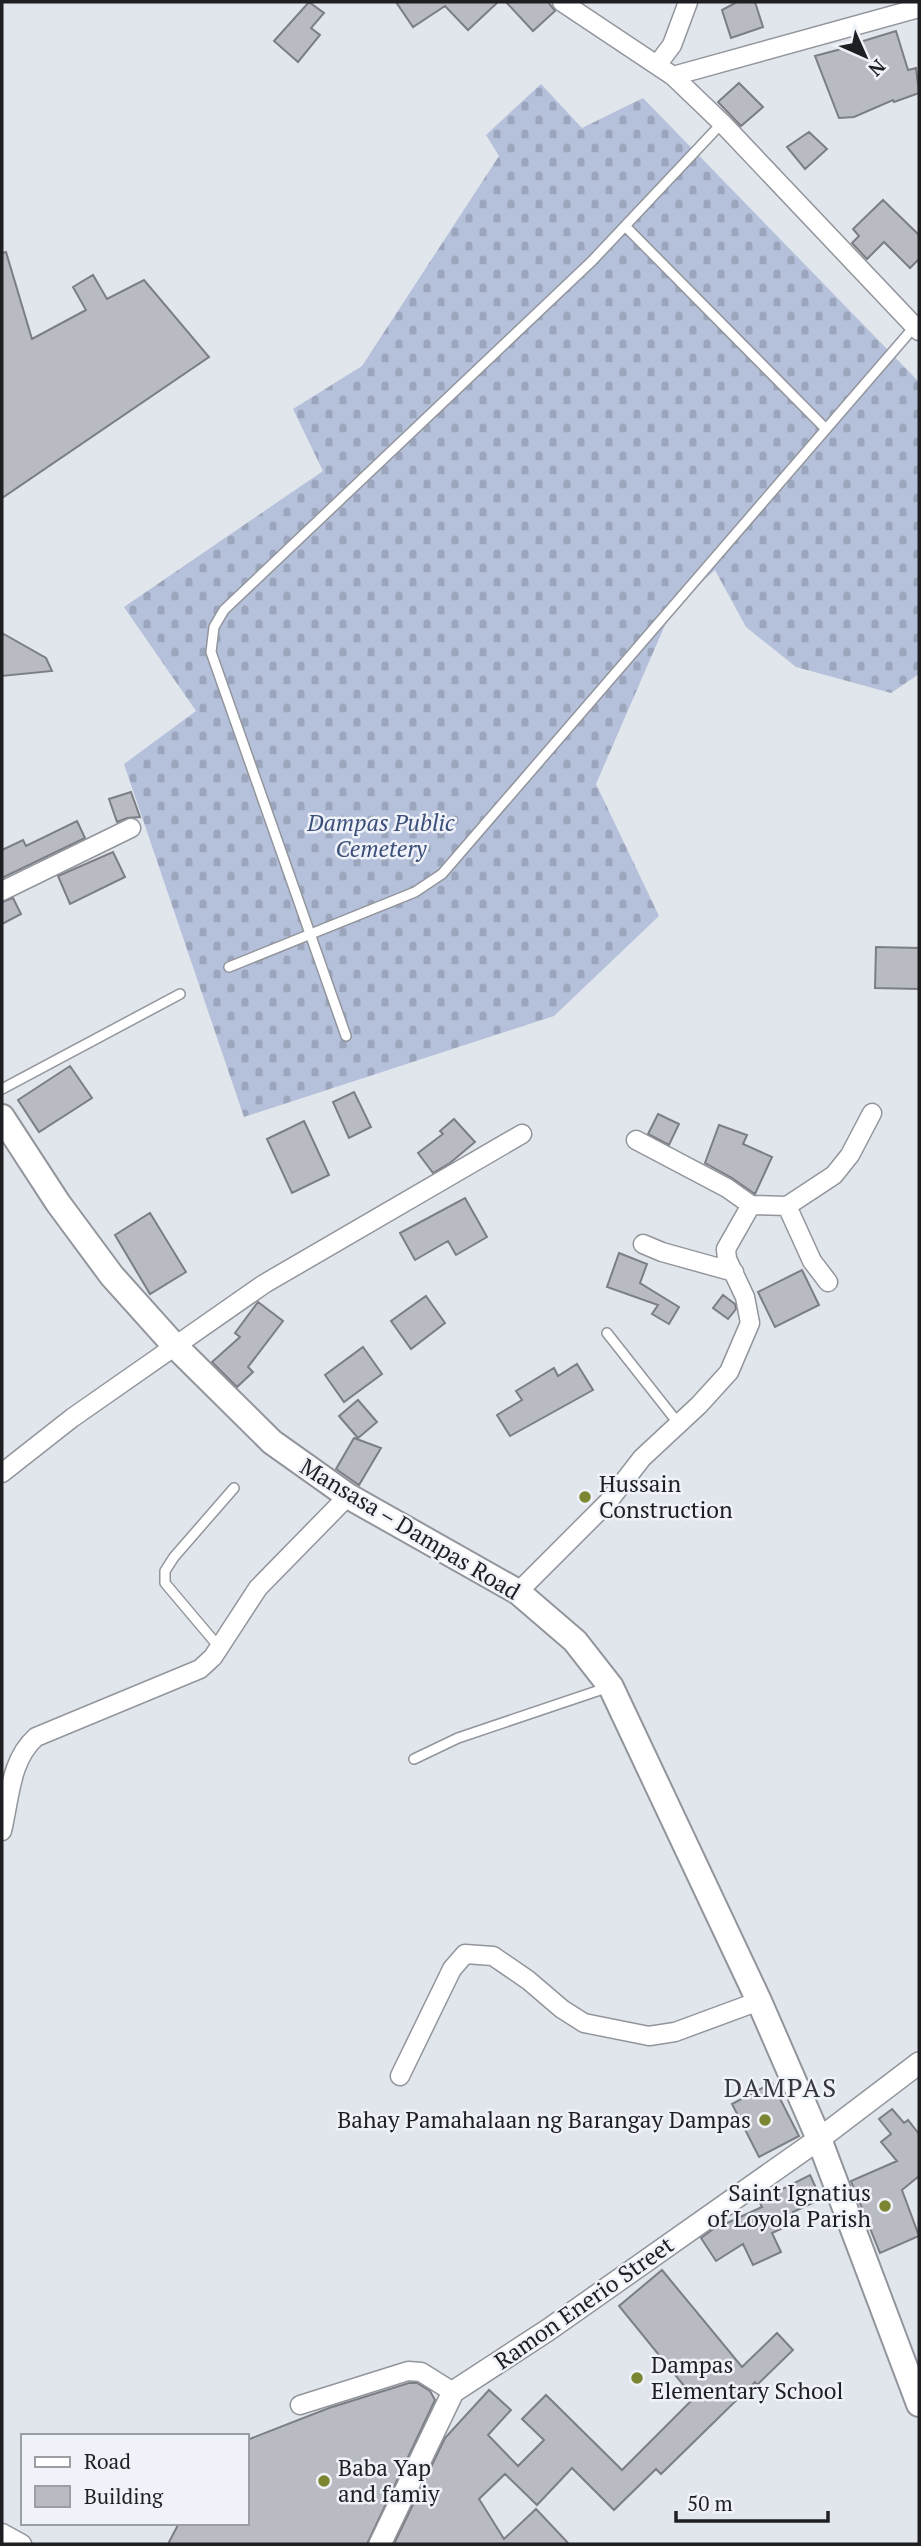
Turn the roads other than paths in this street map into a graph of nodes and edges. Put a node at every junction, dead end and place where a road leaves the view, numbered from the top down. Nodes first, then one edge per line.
1 (562, 2) edge
2 (688, 2) edge
3 (919, 8) edge
4 (657, 65) junction
5 (673, 76) junction
6 (722, 122) junction
7 (625, 226) junction
8 (917, 329) edge
9 (825, 428) junction
10 (131, 828) dead end
11 (2, 891) edge
12 (310, 934) junction
13 (229, 967) dead end
14 (180, 994) dead end
15 (346, 1036) dead end
16 (2, 1089) edge
17 (872, 1113) dead end
18 (2, 1116) edge
19 (522, 1134) dead end
20 (636, 1140) dead end
21 (751, 1205) junction
22 (787, 1206) junction
23 (643, 1244) dead end
24 (734, 1272) junction
25 (828, 1282) dead end
26 (607, 1333) dead end
27 (174, 1345) junction
28 (678, 1423) junction
29 (2, 1473) edge
30 (234, 1488) dead end
31 (348, 1496) junction
32 (518, 1592) junction
33 (219, 1647) junction
34 (611, 1687) junction
35 (414, 1759) dead end
36 (2, 1831) edge
37 (759, 2001) junction
38 (919, 2063) edge
39 (400, 2076) dead end
40 (819, 2139) junction
41 (453, 2392) junction
42 (919, 2403) edge
43 (300, 2405) dead end
44 (2, 2533) edge
45 (22, 2544) edge
46 (380, 2544) edge

1 - 4 street
2 - 4 street
3 - 5 street
4 - 5 street
5 - 6 street
6 - 7 lane
6 - 8 street
7 - 9 lane
7 - 12 lane
8 - 9 lane
9 - 12 lane
10 - 11 street
12 - 13 lane
12 - 15 lane
14 - 16 lane
17 - 22 street
18 - 27 main road, Mansasa – Dampas Road
19 - 27 street
20 - 21 street
21 - 22 street
21 - 24 street
22 - 25 street
23 - 24 street
24 - 28 street
26 - 28 lane
27 - 29 street
27 - 31 main road, Mansasa – Dampas Road
28 - 32 street
30 - 33 lane
31 - 32 main road, Mansasa – Dampas Road
31 - 33 street
32 - 34 main road, Mansasa – Dampas Road
33 - 36 street
34 - 35 lane
34 - 37 main road, Mansasa – Dampas Road
37 - 39 street
37 - 40 main road, Mansasa – Dampas Road
38 - 40 street, Ramon Enerio Street
40 - 41 street, Ramon Enerio Street
40 - 42 main road, Mansasa – Dampas Road
41 - 43 street
41 - 46 street
44 - 45 street

